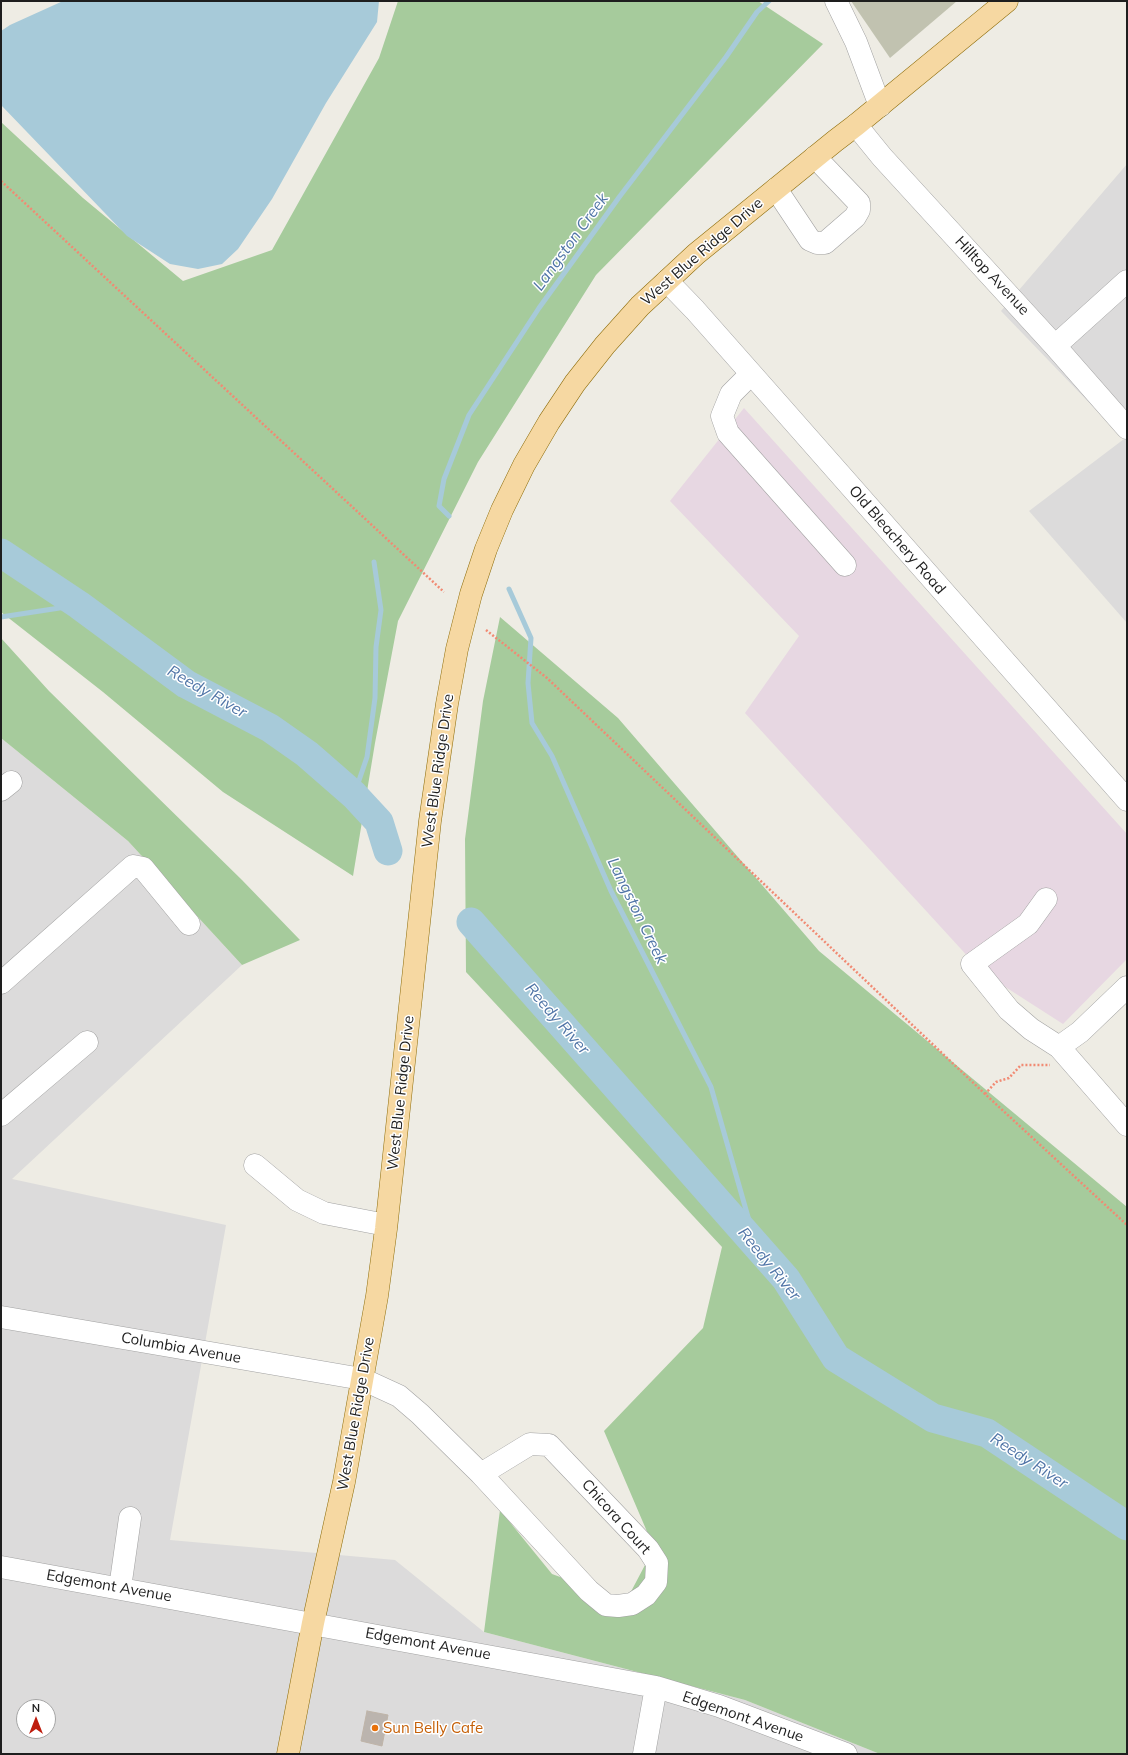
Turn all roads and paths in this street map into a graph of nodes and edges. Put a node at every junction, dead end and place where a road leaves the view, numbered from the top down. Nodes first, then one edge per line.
1 (836, 1) edge
2 (1007, 1) edge
3 (880, 106) junction
4 (856, 125) junction
5 (816, 157) junction
6 (1, 181) edge
7 (776, 189) junction
8 (667, 281) junction
9 (1127, 281) edge
10 (1055, 346) junction
11 (751, 374) junction
12 (1127, 428) edge
13 (845, 564) dead end
14 (444, 592) dead end
15 (486, 630) dead end
16 (1127, 800) edge
17 (1046, 899) dead end
18 (189, 924) dead end
19 (1, 983) edge
20 (1127, 987) edge
21 (87, 1042) dead end
22 (1059, 1047) junction
23 (1, 1115) edge
24 (1127, 1125) edge
25 (255, 1164) dead end
26 (386, 1225) junction
27 (1127, 1225) edge
28 (1, 1317) edge
29 (362, 1379) junction
30 (481, 1474) junction
31 (130, 1518) dead end
32 (1, 1567) edge
33 (120, 1588) junction
34 (314, 1623) junction
35 (656, 1687) junction
36 (288, 1754) edge
37 (644, 1754) edge
38 (846, 1754) edge

1 - 3 street
2 - 3 main road, West Blue Ridge Drive
3 - 4 main road, West Blue Ridge Drive
4 - 5 main road, West Blue Ridge Drive
4 - 10 street, Hilltop Avenue
5 - 7 main road, West Blue Ridge Drive
5 - 7 street
6 - 14 path
7 - 8 main road, West Blue Ridge Drive
8 - 11 street, Old Bleachery Road
8 - 26 main road, West Blue Ridge Drive
9 - 10 street
10 - 12 street, Hilltop Avenue
11 - 13 street
11 - 16 street, Old Bleachery Road
15 - 27 path
17 - 22 street
18 - 19 street
20 - 22 street
21 - 23 street
22 - 24 street
25 - 26 street
26 - 29 main road, West Blue Ridge Drive
28 - 29 street, Columbia Avenue
29 - 30 street, Chicora Court
29 - 34 main road, West Blue Ridge Drive
30 - 30 street, Chicora Court
31 - 33 street
32 - 33 street, Edgemont Avenue
33 - 34 street, Edgemont Avenue
34 - 35 street, Edgemont Avenue
34 - 36 main road, West Blue Ridge Drive
35 - 37 street
35 - 38 street, Edgemont Avenue

